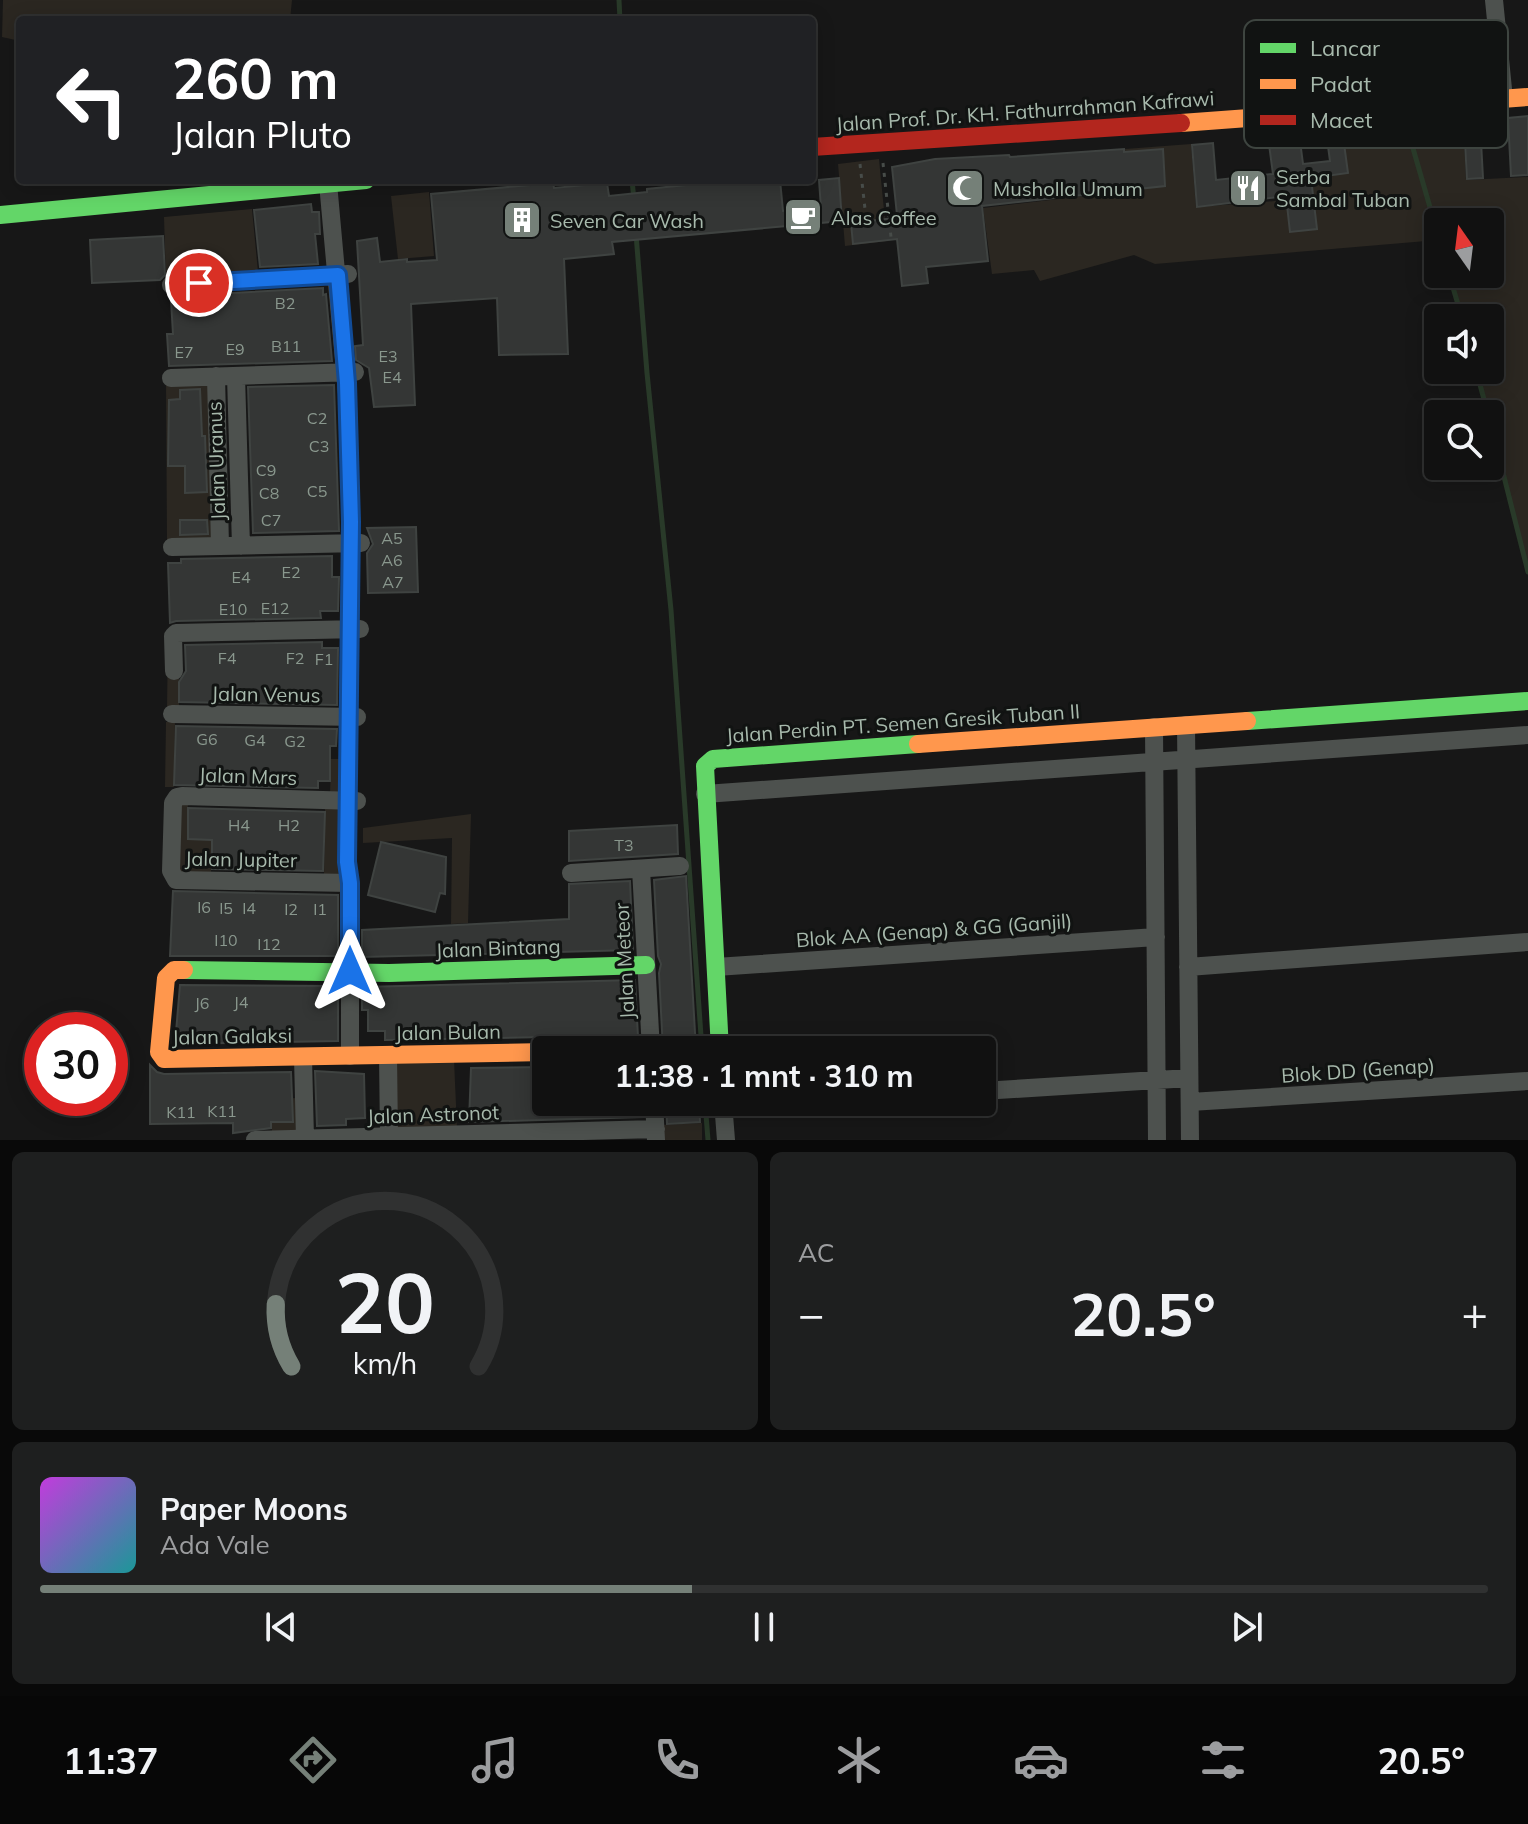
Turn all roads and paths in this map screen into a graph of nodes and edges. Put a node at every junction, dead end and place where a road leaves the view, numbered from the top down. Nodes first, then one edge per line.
1 (1494, 0) edge
2 (1496, 20) edge
3 (1528, 97) edge
4 (1508, 99) edge
5 (1244, 119) edge
6 (881, 143) junction
7 (857, 144) junction
8 (816, 147) edge
9 (324, 184) edge
10 (334, 184) edge
11 (0, 215) edge
12 (866, 218) dead end
13 (891, 237) dead end
14 (344, 275) junction
15 (171, 285) dead end
16 (352, 372) junction
17 (216, 376) junction
18 (236, 376) junction
19 (171, 378) dead end
20 (356, 543) junction
21 (220, 546) junction
22 (241, 546) junction
23 (172, 547) dead end
24 (355, 629) junction
25 (174, 671) dead end
26 (1528, 701) edge
27 (1481, 705) junction
28 (172, 714) dead end
29 (354, 717) junction
30 (1186, 725) junction
31 (1154, 727) junction
32 (1528, 735) edge
33 (1483, 738) junction
34 (913, 744) junction
35 (1186, 760) junction
36 (1154, 762) junction
37 (914, 779) junction
38 (705, 794) junction
39 (353, 801) junction
40 (172, 837) joint
41 (680, 866) dead end
42 (641, 869) junction
43 (571, 873) dead end
44 (350, 883) junction
45 (1156, 937) junction
46 (1528, 942) edge
47 (646, 965) junction
48 (716, 967) junction
49 (1188, 967) junction
50 (350, 971) junction
51 (162, 1012) joint
52 (649, 1036) edge
53 (719, 1036) edge
54 (532, 1052) edge
55 (388, 1055) junction
56 (350, 1056) junction
57 (303, 1057) junction
58 (1189, 1078) junction
59 (1157, 1080) junction
60 (1528, 1081) edge
61 (996, 1090) edge
62 (1190, 1102) junction
63 (725, 1116) edge
64 (656, 1134) edge
65 (389, 1137) junction
66 (305, 1139) edge
67 (356, 1139) edge
68 (255, 1140) edge
69 (726, 1140) edge
70 (1157, 1140) edge
71 (1190, 1140) edge

1 - 2 street
3 - 4 street, Jalan Prof. Dr. KH. Fathurrahman Kafrawi
5 - 6 street, Jalan Prof. Dr. KH. Fathurrahman Kafrawi
6 - 7 street, Jalan Prof. Dr. KH. Fathurrahman Kafrawi
6 - 13 path
7 - 8 street, Jalan Prof. Dr. KH. Fathurrahman Kafrawi
7 - 12 path
9 - 11 street
10 - 14 street
14 - 15 street
14 - 16 street
16 - 18 street
16 - 20 street
17 - 18 street
17 - 19 street
17 - 21 street, Jalan Uranus
18 - 22 street, Jalan Uranus
20 - 22 street, Jalan Uranus
20 - 24 street
21 - 22 street, Jalan Uranus
21 - 23 street, Jalan Uranus
24 - 25 street
24 - 29 street
26 - 27 street, Jalan Perdin PT. Semen Gresik Tuban II
27 - 30 street, Jalan Perdin PT. Semen Gresik Tuban II
27 - 33 street
28 - 29 street, Jalan Venus
29 - 39 street
30 - 31 street, Jalan Perdin PT. Semen Gresik Tuban II
30 - 35 street
31 - 34 street, Jalan Perdin PT. Semen Gresik Tuban II
31 - 36 street
32 - 33 street
33 - 35 street
34 - 37 street
34 - 38 street, Jalan Perdin PT. Semen Gresik Tuban II
35 - 36 street
35 - 49 street
36 - 37 street
36 - 45 street
37 - 38 street
38 - 48 street, Jalan Perdin PT. Semen Gresik Tuban II
39 - 40 street, Jalan Mars
39 - 44 street
40 - 44 street, Jalan Jupiter
41 - 42 street
42 - 43 street
42 - 47 street, Jalan Meteor
44 - 50 street
45 - 48 street, Blok AA (Genap) & GG (Ganjil)
45 - 59 street
46 - 49 street
47 - 50 street, Jalan Bintang
47 - 52 street, Jalan Meteor
48 - 53 street, Jalan Perdin PT. Semen Gresik Tuban II
49 - 58 street
50 - 51 street, Jalan Bintang
50 - 56 street
51 - 57 street, Jalan Galaksi
54 - 55 street, Jalan Bulan
55 - 56 street, Jalan Bulan
55 - 65 street
56 - 57 street, Jalan Galaksi
57 - 66 street
58 - 59 street
58 - 62 street
59 - 61 street
59 - 70 street
60 - 62 street, Blok DD (Genap)
62 - 71 street
63 - 69 street
64 - 65 street, Jalan Astronot
65 - 67 street, Jalan Astronot
66 - 67 street, Jalan Astronot
66 - 68 street, Jalan Astronot

